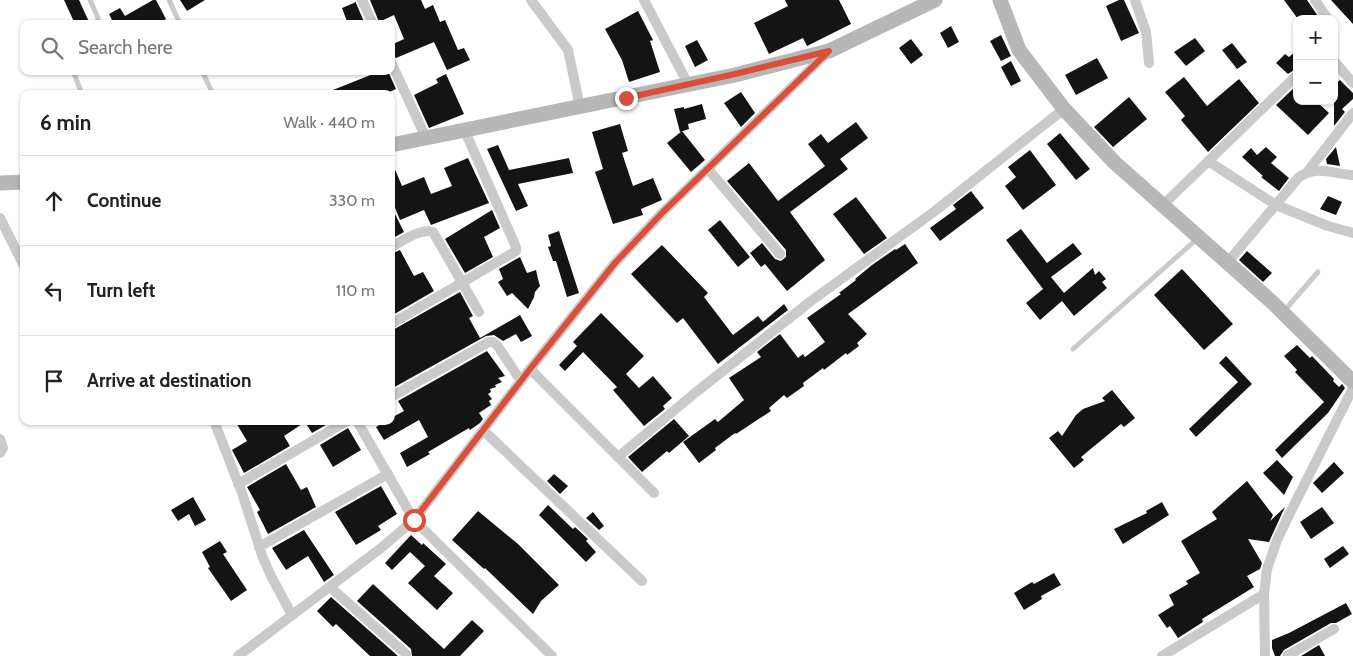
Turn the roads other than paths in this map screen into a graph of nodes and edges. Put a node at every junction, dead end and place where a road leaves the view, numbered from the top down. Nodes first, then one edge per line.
1 (90, 0) edge
2 (169, 0) edge
3 (362, 0) edge
4 (530, 0) edge
5 (644, 0) edge
6 (935, 0) edge
7 (1000, 0) edge
8 (1135, 0) edge
9 (1316, 0) edge
10 (1325, 15) edge
11 (98, 20) edge
12 (178, 20) edge
13 (371, 20) edge
14 (829, 51) junction
15 (1149, 63) dead end
16 (1338, 66) edge
17 (395, 71) edge
18 (75, 75) edge
19 (204, 75) edge
20 (1293, 79) edge
21 (1353, 83) edge
22 (688, 84) junction
23 (80, 90) edge
24 (211, 90) edge
25 (580, 107) junction
26 (1064, 109) junction
27 (1353, 113) edge
28 (464, 129) junction
29 (426, 138) junction
30 (395, 144) edge
31 (1208, 161) junction
32 (708, 169) junction
33 (1308, 171) junction
34 (1353, 175) edge
35 (20, 182) edge
36 (0, 183) edge
37 (1276, 205) junction
38 (1162, 206) junction
39 (0, 218) edge
40 (1353, 233) edge
41 (1198, 238) junction
42 (395, 245) edge
43 (780, 254) dead end
44 (20, 258) edge
45 (1227, 263) junction
46 (1318, 272) dead end
47 (462, 283) junction
48 (479, 312) dead end
49 (1282, 312) junction
50 (395, 322) edge
51 (1073, 349) dead end
52 (530, 369) junction
53 (521, 381) junction
54 (1353, 382) edge
55 (1353, 388) edge
56 (395, 395) edge
57 (216, 425) edge
58 (340, 425) edge
59 (359, 425) edge
60 (484, 431) junction
61 (0, 439) edge
62 (0, 453) edge
63 (618, 457) junction
64 (388, 474) junction
65 (238, 484) junction
66 (654, 493) dead end
67 (414, 520) junction
68 (259, 547) junction
69 (642, 581) dead end
70 (330, 587) junction
71 (1264, 594) junction
72 (292, 615) junction
73 (1334, 629) dead end
74 (406, 654) dead end
75 (238, 656) edge
76 (552, 656) edge
77 (1162, 656) edge
78 (1265, 656) edge
79 (1287, 656) edge

1 - 11 lane
2 - 12 lane
3 - 13 street
4 - 25 street
5 - 22 street
6 - 14 main road
7 - 26 main road
8 - 15 street
9 - 10 street
14 - 22 main road
14 - 32 street
16 - 21 street
17 - 29 street
18 - 23 lane
19 - 24 lane
20 - 31 street
22 - 25 main road
25 - 28 main road
26 - 38 main road
26 - 63 street
27 - 33 street
28 - 29 main road
28 - 47 street
29 - 30 main road
31 - 37 street
31 - 38 street
32 - 43 street
32 - 52 street
33 - 34 street
33 - 37 street
35 - 36 main road
37 - 40 street
37 - 45 street
38 - 41 main road
39 - 44 street
41 - 45 main road
41 - 51 lane
42 - 47 street
45 - 49 main road
46 - 49 lane
47 - 48 street
47 - 50 street
49 - 54 main road
52 - 53 street
52 - 63 street
53 - 56 street
53 - 60 street
55 - 71 street
57 - 65 street
58 - 65 street
59 - 64 street
60 - 67 street
60 - 69 street
61 - 62 street
63 - 66 street
64 - 67 street
64 - 68 street
65 - 68 street
67 - 70 street
67 - 76 street
68 - 72 street
70 - 72 street
70 - 74 street
71 - 77 street
71 - 78 street
72 - 75 street
73 - 79 street

